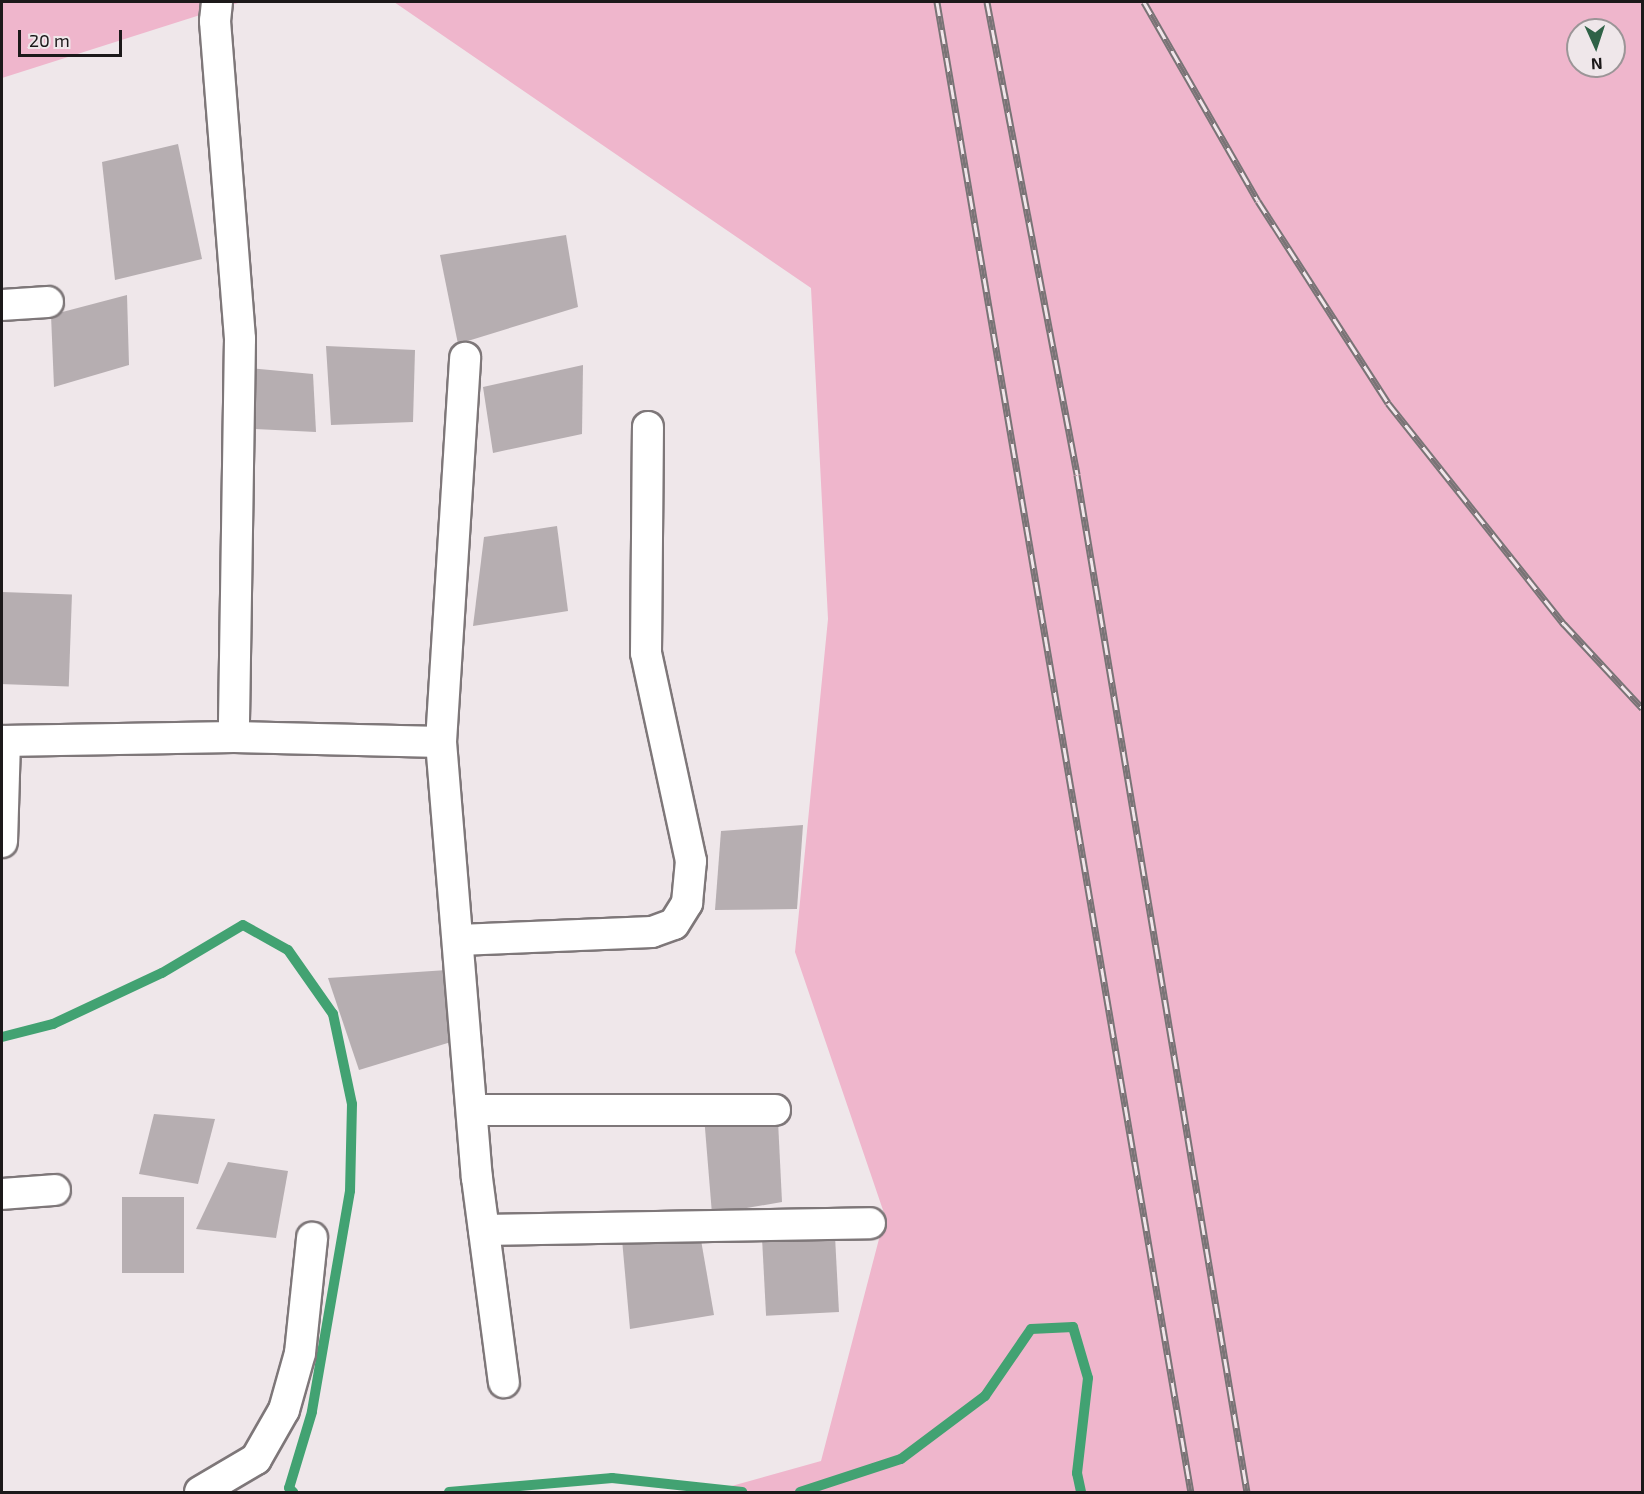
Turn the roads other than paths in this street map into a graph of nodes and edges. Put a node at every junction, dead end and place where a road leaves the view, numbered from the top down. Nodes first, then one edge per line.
1 (217, 2) edge
2 (48, 302) dead end
3 (2, 305) edge
4 (465, 358) dead end
5 (648, 427) dead end
6 (234, 737) junction
7 (3, 741) edge
8 (441, 742) junction
9 (2, 842) edge
10 (459, 940) junction
11 (472, 1110) junction
12 (775, 1110) dead end
13 (56, 1190) dead end
14 (2, 1194) edge
15 (870, 1223) dead end
16 (484, 1230) junction
17 (312, 1238) dead end
18 (504, 1382) dead end
19 (201, 1492) edge

1 - 6 street
2 - 3 street
4 - 8 street
5 - 10 street
6 - 7 street
6 - 8 street
7 - 9 street
8 - 10 street
10 - 11 street
11 - 12 street
11 - 16 street
13 - 14 street
15 - 16 street
16 - 18 street
17 - 19 street

